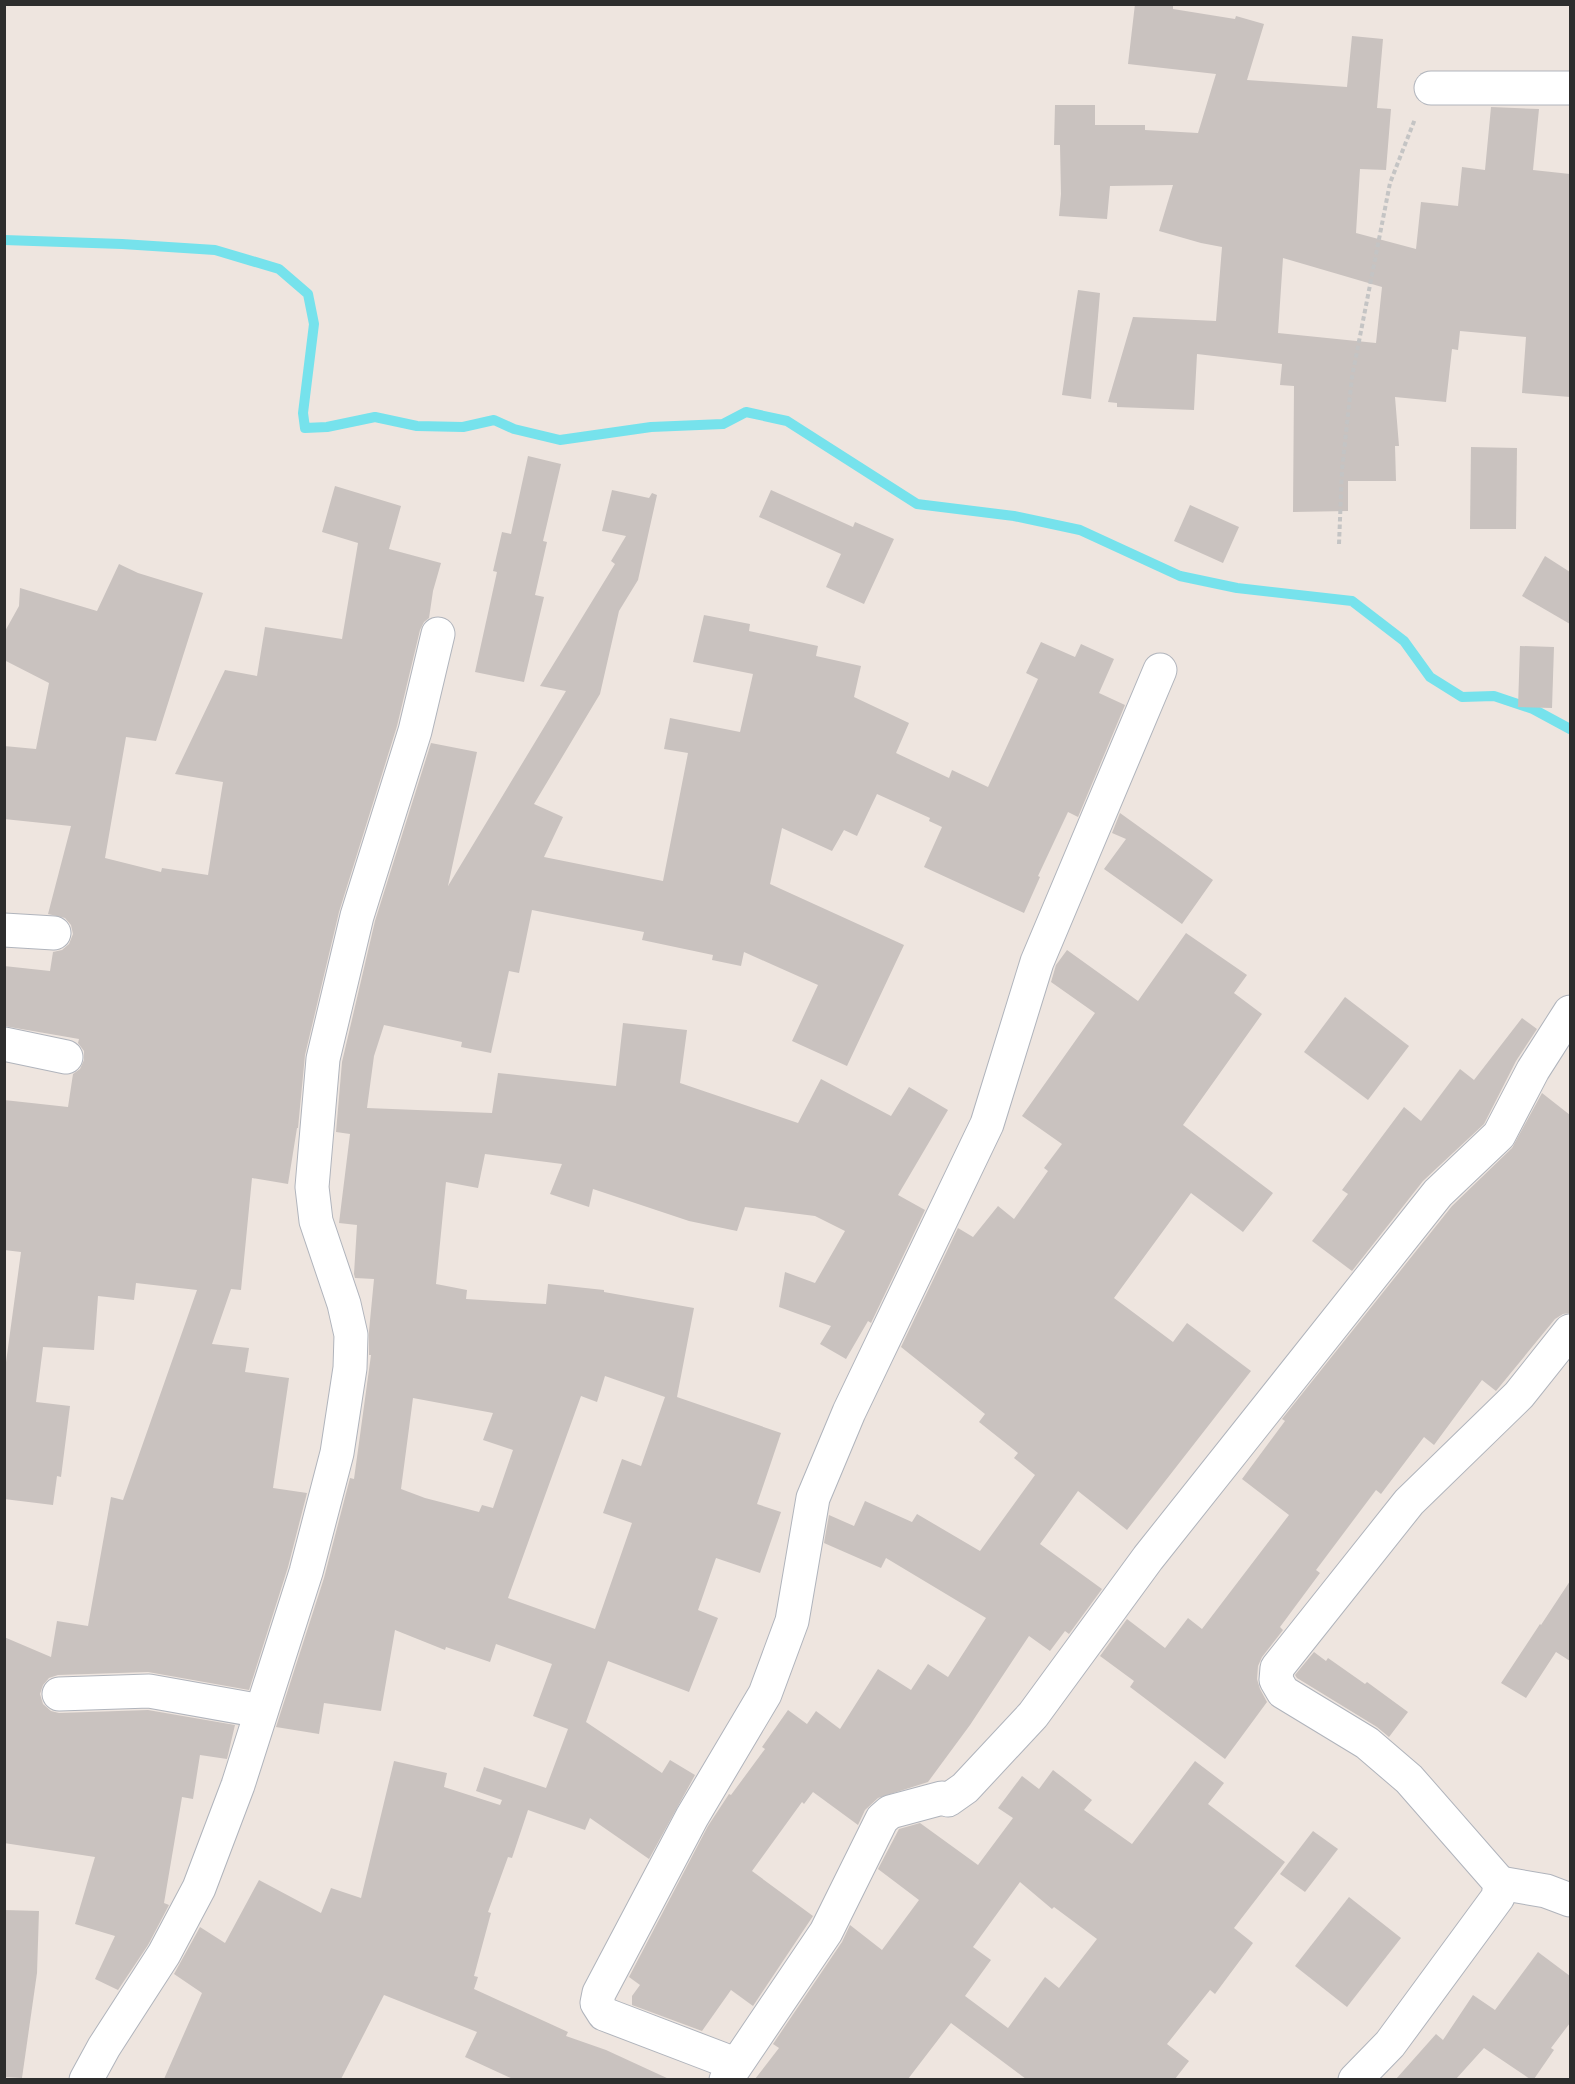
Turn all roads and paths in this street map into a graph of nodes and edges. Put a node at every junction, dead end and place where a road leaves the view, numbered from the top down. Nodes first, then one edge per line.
1 (1431, 88) joint
2 (1570, 88) edge
3 (1339, 544) dead end
4 (438, 634) dead end
5 (1160, 670) dead end
6 (4, 930) edge
7 (54, 933) dead end
8 (1570, 1012) edge
9 (4, 1044) edge
10 (66, 1058) dead end
11 (1570, 1331) edge
12 (59, 1694) dead end
13 (261, 1711) junction
14 (1500, 1883) junction
15 (1570, 1900) edge
16 (730, 2072) edge
17 (86, 2079) edge
18 (1355, 2079) edge

1 - 2 street
1 - 3 path
4 - 13 street
5 - 16 street
6 - 7 street
8 - 16 street
9 - 10 street
11 - 14 street
12 - 13 street
13 - 17 street
14 - 15 street
14 - 18 street

